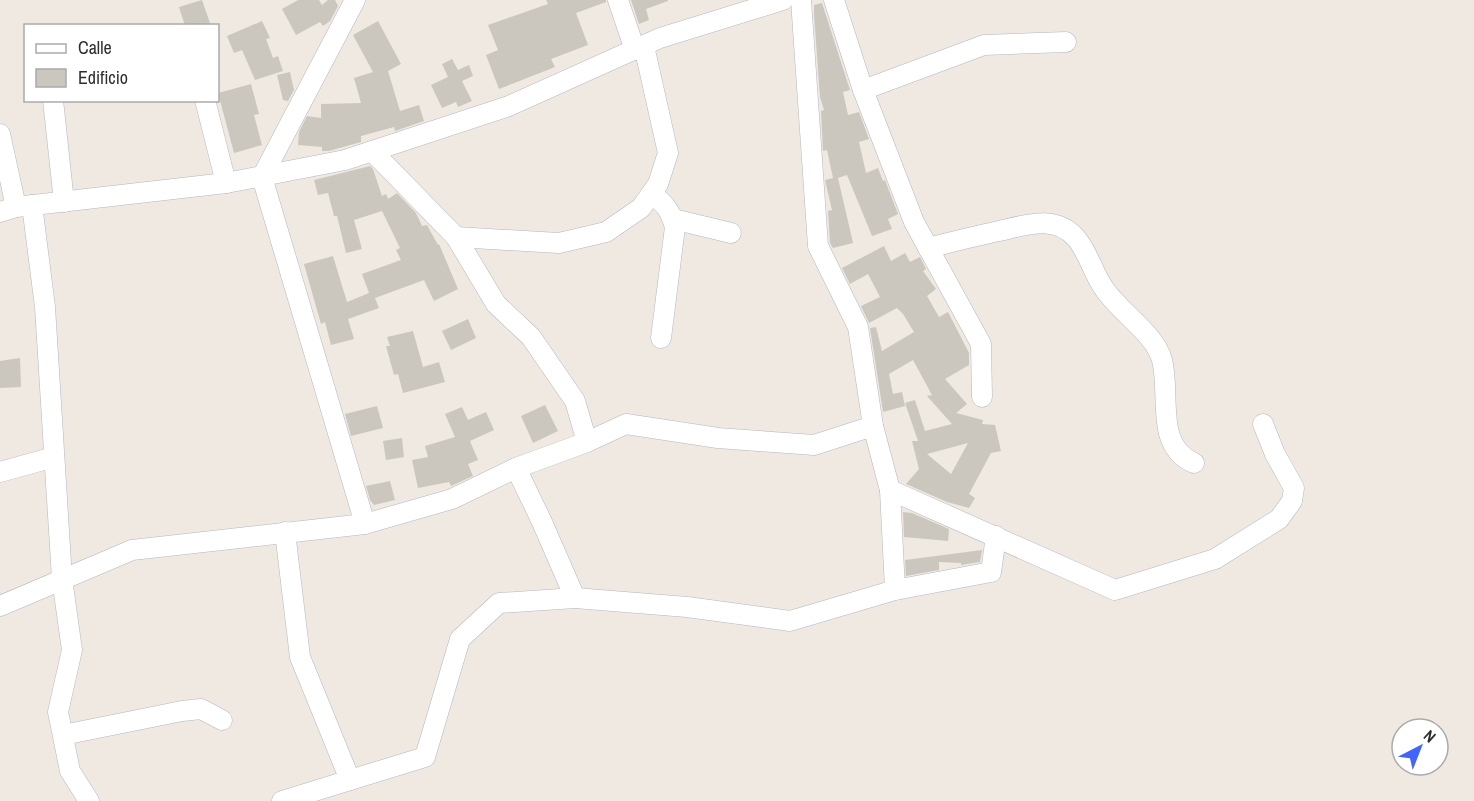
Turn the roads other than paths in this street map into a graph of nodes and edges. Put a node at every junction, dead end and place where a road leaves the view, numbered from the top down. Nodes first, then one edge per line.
1 (355, 0) edge
2 (618, 0) edge
3 (783, 0) edge
4 (801, 0) edge
5 (834, 0) edge
6 (1066, 42) dead end
7 (639, 48) junction
8 (863, 90) junction
9 (53, 102) edge
10 (206, 102) edge
11 (0, 134) edge
12 (372, 151) junction
13 (262, 177) junction
14 (226, 183) junction
15 (652, 195) junction
16 (64, 202) junction
17 (16, 208) edge
18 (673, 219) junction
19 (731, 233) dead end
20 (456, 237) junction
21 (928, 248) junction
22 (661, 338) dead end
23 (982, 397) dead end
24 (1263, 424) dead end
25 (873, 426) junction
26 (587, 442) junction
27 (54, 457) junction
28 (1194, 463) dead end
29 (516, 468) junction
30 (0, 472) edge
31 (890, 490) junction
32 (365, 524) junction
33 (285, 532) junction
34 (996, 536) junction
35 (62, 579) junction
36 (895, 590) junction
37 (575, 598) junction
38 (0, 606) edge
39 (222, 720) dead end
40 (63, 735) junction
41 (350, 780) junction
42 (89, 801) edge
43 (282, 801) edge

1 - 13 street
2 - 7 street
3 - 7 street
4 - 25 street
5 - 8 street
6 - 8 street
7 - 12 street
7 - 15 street
8 - 21 street
9 - 16 street
10 - 14 street
11 - 17 street
12 - 13 street
12 - 20 street
13 - 14 street
13 - 32 street
14 - 16 street
15 - 18 street
15 - 20 street
16 - 17 street
17 - 27 street
18 - 19 street
18 - 22 street
20 - 26 street
21 - 23 street
21 - 28 street
24 - 34 street
25 - 26 street
25 - 31 street
26 - 29 street
27 - 30 street
27 - 35 street
29 - 32 street
29 - 37 street
31 - 34 street
31 - 36 street
32 - 33 street
33 - 35 street
33 - 41 street
34 - 36 street
35 - 38 street
35 - 40 street
36 - 37 street
37 - 41 street
39 - 40 street
40 - 42 street
41 - 43 street

